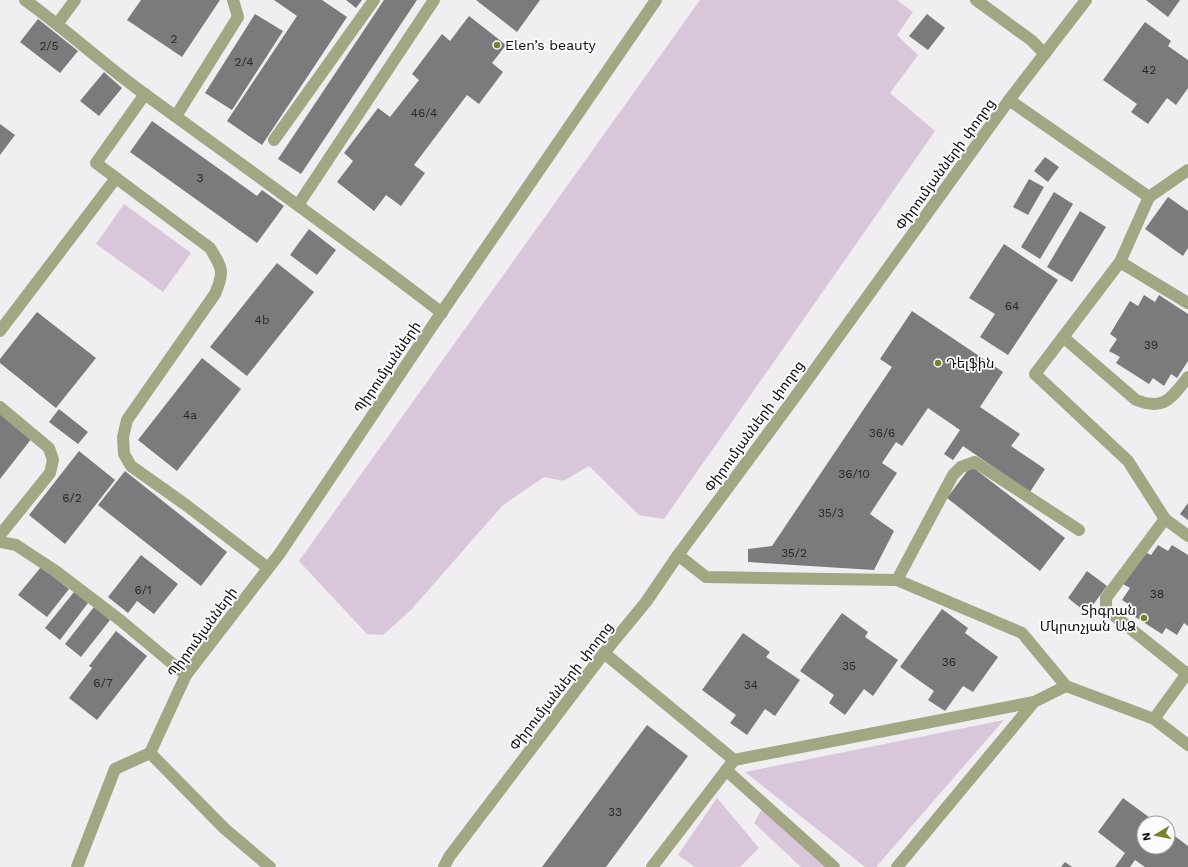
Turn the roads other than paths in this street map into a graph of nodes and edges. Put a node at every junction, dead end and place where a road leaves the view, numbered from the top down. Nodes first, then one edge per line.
1 (25, 0) edge
2 (75, 0) edge
3 (233, 0) edge
4 (374, 0) edge
5 (434, 0) edge
6 (656, 0) edge
7 (976, 0) edge
8 (1086, 0) edge
9 (58, 23) junction
10 (1045, 54) junction
11 (145, 94) junction
12 (1009, 100) junction
13 (176, 116) junction
14 (274, 140) dead end
15 (1185, 177) edge
16 (116, 178) junction
17 (1149, 197) junction
18 (298, 205) junction
19 (1120, 262) junction
20 (1188, 303) edge
21 (442, 313) junction
22 (0, 331) edge
23 (1064, 337) junction
24 (1188, 377) edge
25 (0, 407) edge
26 (1165, 519) junction
27 (1079, 530) dead end
28 (0, 535) edge
29 (1188, 536) edge
30 (0, 542) edge
31 (678, 555) junction
32 (268, 568) junction
33 (897, 580) junction
34 (604, 653) junction
35 (1187, 673) edge
36 (186, 675) junction
37 (1066, 686) junction
38 (1034, 702) junction
39 (1154, 719) junction
40 (1188, 745) edge
41 (150, 753) junction
42 (734, 760) junction
43 (726, 770) junction
44 (77, 867) edge
45 (270, 867) edge
46 (444, 867) edge
47 (652, 867) edge
48 (834, 867) edge
49 (898, 867) edge

1 - 9 street
2 - 9 street
3 - 13 street
4 - 14 street
5 - 18 street
6 - 21 street, Պիրումյանների
7 - 10 street
8 - 10 street, Փիրումյանների փողոց
9 - 11 street
10 - 12 street, Փիրումյանների փողոց
11 - 13 street
11 - 16 street
12 - 17 street
12 - 31 street, Փիրումյանների փողոց
13 - 18 street
15 - 17 street
16 - 22 street
16 - 32 street
17 - 19 street
18 - 21 street
19 - 20 street
19 - 23 street
21 - 32 street, Պիրումյանների
23 - 24 street
23 - 26 street
25 - 28 street
26 - 29 street
26 - 35 street
27 - 33 street
30 - 36 street
31 - 33 street
31 - 34 street, Փիրումյանների փողոց
32 - 36 street, Պիրումյանների
33 - 37 street
34 - 42 street
34 - 46 street, Փիրումյանների փողոց
35 - 39 street
36 - 41 street, Պիրումյանների
37 - 38 street
37 - 39 street
38 - 42 street
38 - 49 street
39 - 40 street
41 - 44 street
41 - 45 street
42 - 43 street
43 - 47 street
43 - 48 street

